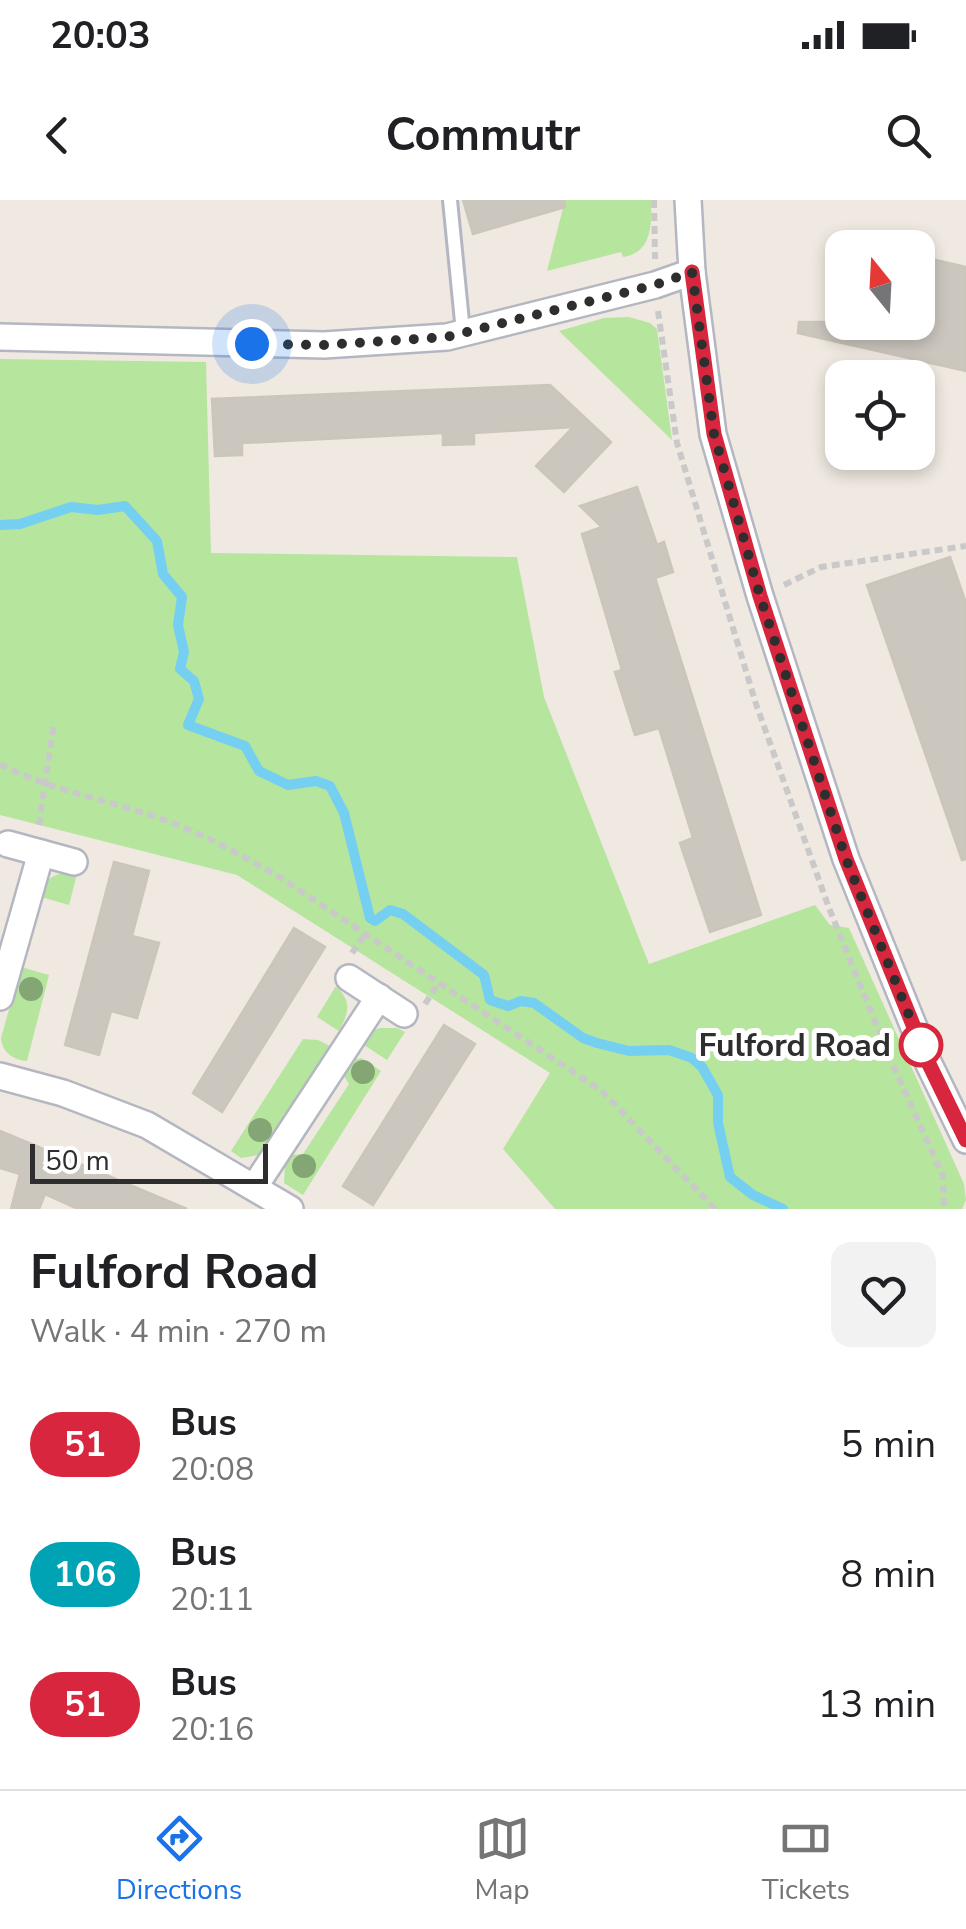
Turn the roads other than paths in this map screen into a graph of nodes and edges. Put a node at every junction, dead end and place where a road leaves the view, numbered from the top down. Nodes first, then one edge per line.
1 (450, 200) edge
2 (688, 200) edge
3 (692, 272) junction
4 (462, 332) junction
5 (0, 337) edge
6 (8, 844) dead end
7 (41, 853) junction
8 (74, 862) dead end
9 (350, 978) dead end
10 (0, 997) edge
11 (378, 997) junction
12 (404, 1014) dead end
13 (0, 1076) edge
14 (966, 1140) edge
15 (255, 1186) junction
16 (290, 1209) edge

1 - 4 lane
2 - 3 street
3 - 4 street
3 - 14 street
4 - 5 street
6 - 7 street
7 - 8 street
7 - 10 street
9 - 11 street
11 - 12 street
11 - 15 street
13 - 15 street
15 - 16 street

